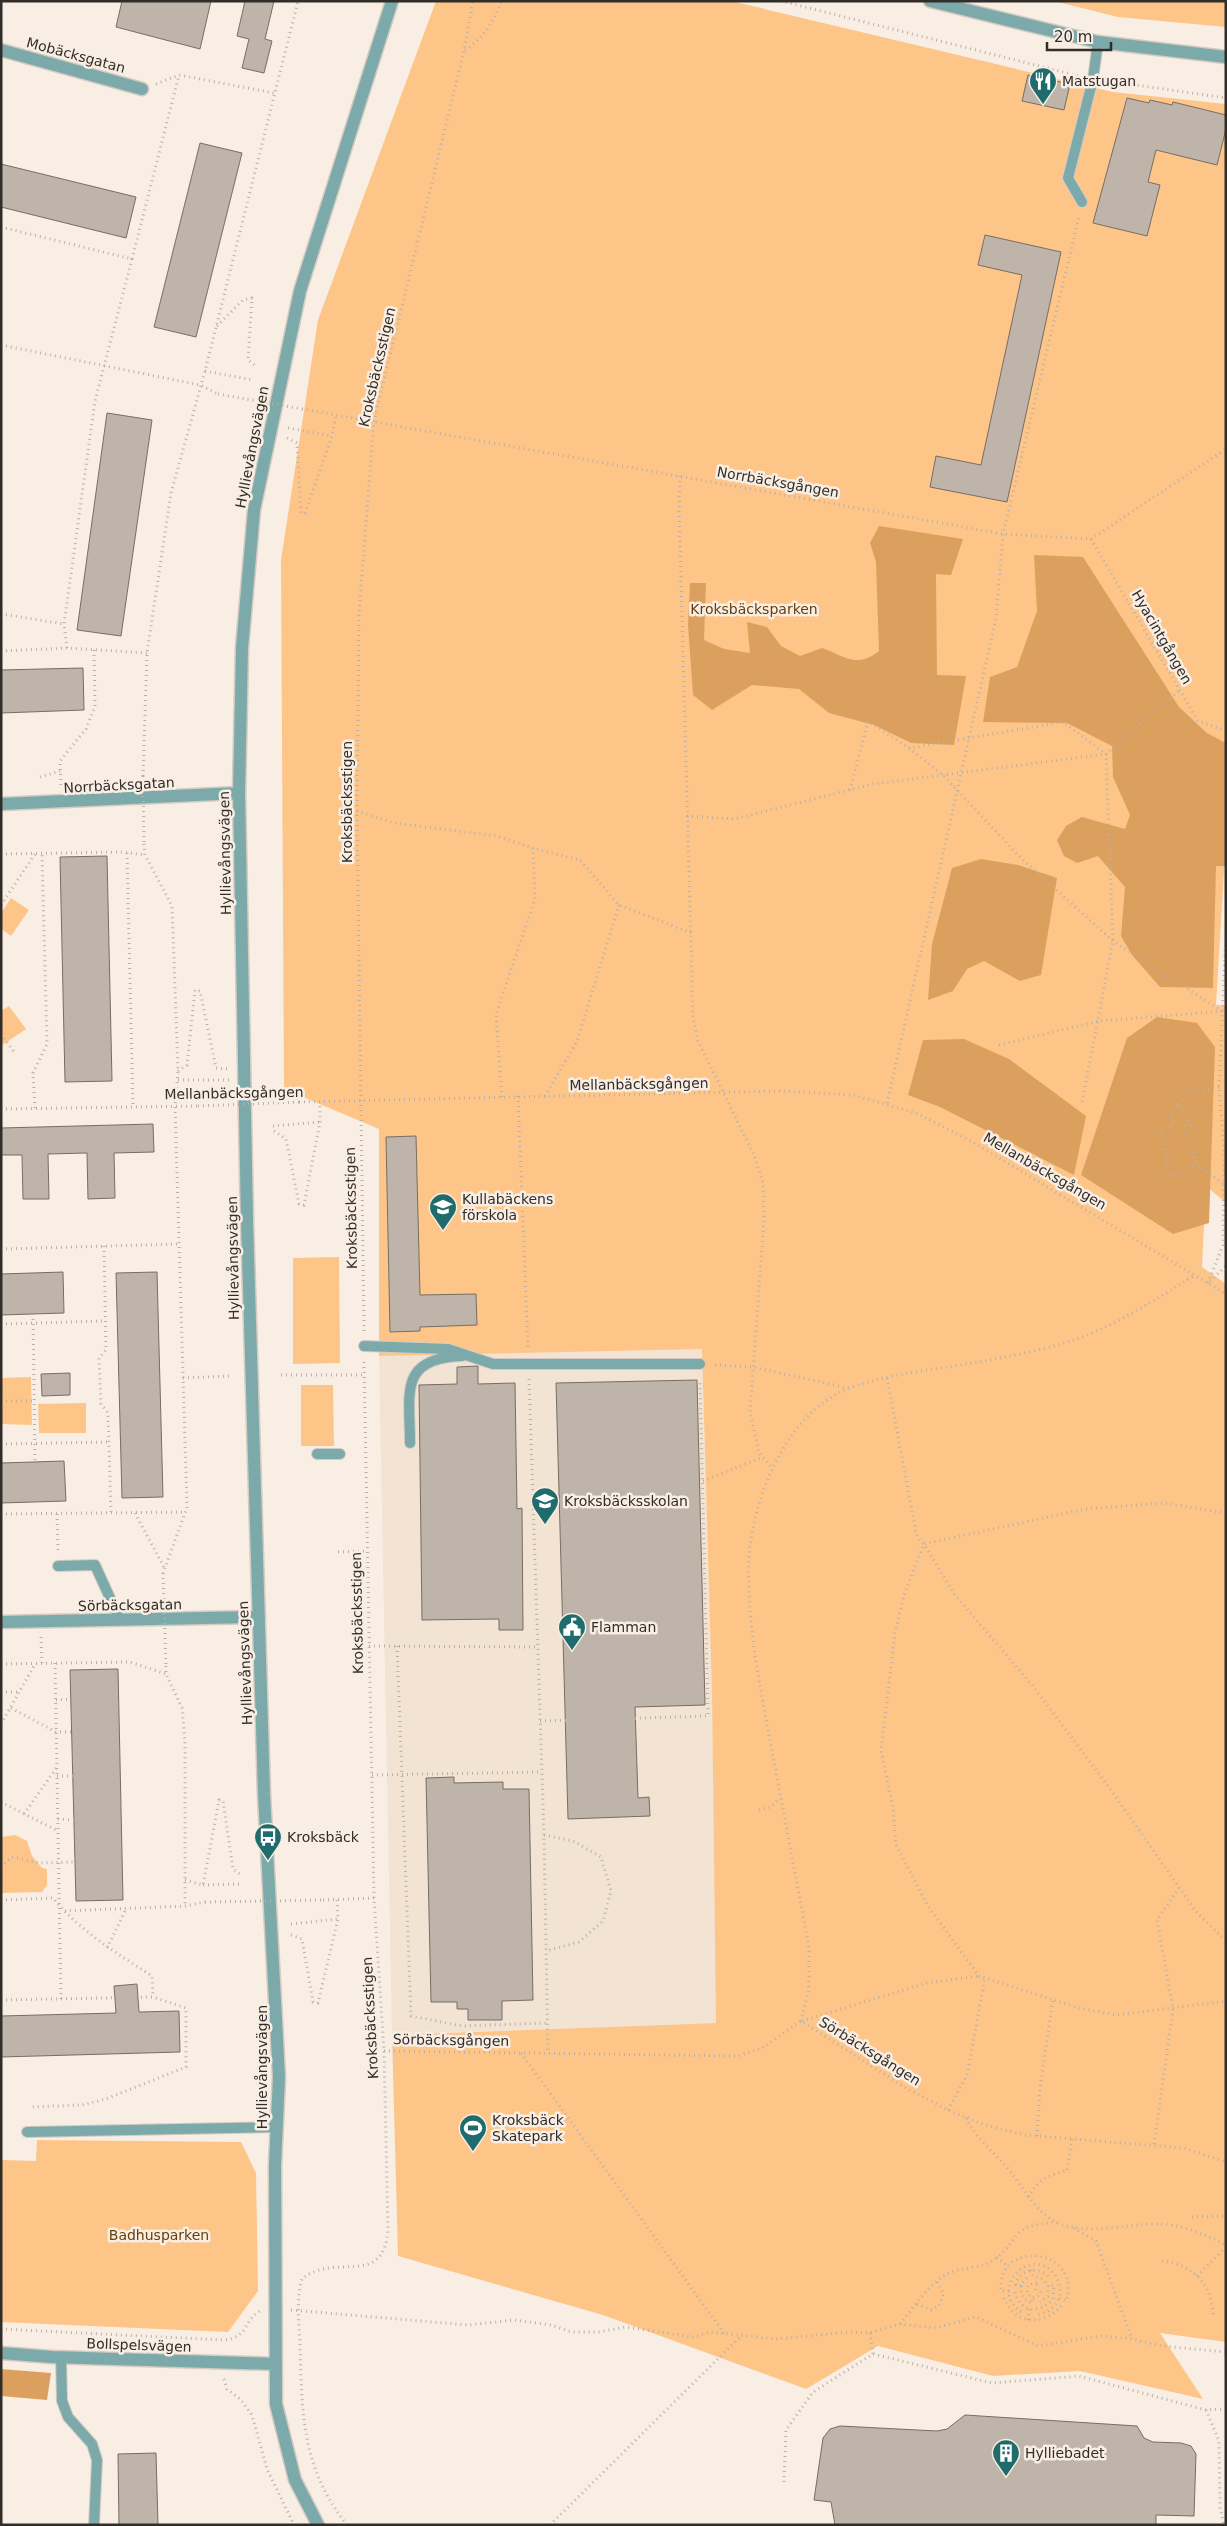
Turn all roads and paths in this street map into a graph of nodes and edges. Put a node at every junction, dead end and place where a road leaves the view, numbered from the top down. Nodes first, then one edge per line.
1 (298, 1) edge
2 (392, 1) edge
3 (473, 1) edge
4 (502, 1) edge
5 (781, 1) edge
6 (930, 1) edge
7 (1098, 42) junction
8 (1, 50) edge
9 (464, 51) junction
10 (1226, 57) edge
11 (178, 75) junction
12 (1093, 79) junction
13 (142, 89) joint
14 (274, 93) junction
15 (1226, 98) edge
16 (1082, 202) joint
17 (1, 227) edge
18 (132, 259) junction
19 (215, 328) junction
20 (1, 345) edge
21 (103, 365) junction
22 (256, 366) dead end
23 (205, 371) junction
24 (253, 380) dead end
25 (200, 385) junction
26 (336, 414) junction
27 (374, 421) junction
28 (288, 428) dead end
29 (332, 436) junction
30 (287, 438) dead end
31 (1226, 449) edge
32 (680, 476) junction
33 (1004, 534) junction
34 (1091, 539) junction
35 (1, 614) edge
36 (64, 624) junction
37 (67, 648) junction
38 (94, 650) junction
39 (1, 651) edge
40 (148, 653) junction
41 (1180, 690) junction
42 (1226, 731) edge
43 (969, 738) junction
44 (909, 748) junction
45 (1106, 754) junction
46 (60, 771) junction
47 (961, 774) junction
48 (944, 776) junction
49 (40, 777) dead end
50 (850, 790) junction
51 (957, 790) junction
52 (239, 793) junction
53 (62, 803) junction
54 (1, 804) edge
55 (357, 811) junction
56 (687, 816) junction
57 (533, 848) junction
58 (127, 853) junction
59 (1, 854) edge
60 (35, 854) junction
61 (42, 854) junction
62 (145, 855) junction
63 (1, 905) edge
64 (619, 905) junction
65 (1226, 932) edge
66 (691, 933) junction
67 (1113, 941) junction
68 (1224, 1011) edge
69 (1099, 1021) junction
70 (1, 1034) edge
71 (999, 1045) dead end
72 (14, 1052) dead end
73 (232, 1070) dead end
74 (178, 1071) junction
75 (177, 1080) junction
76 (232, 1080) dead end
77 (1219, 1087) junction
78 (723, 1094) junction
79 (518, 1096) junction
80 (545, 1096) junction
81 (502, 1097) junction
82 (361, 1101) junction
83 (1082, 1102) dead end
84 (320, 1103) junction
85 (887, 1103) junction
86 (1178, 1105) junction
87 (175, 1106) junction
88 (133, 1107) junction
89 (36, 1108) junction
90 (1, 1109) edge
91 (320, 1122) junction
92 (274, 1126) dead end
93 (274, 1131) dead end
94 (1225, 1150) edge
95 (1196, 1164) junction
96 (1225, 1184) edge
97 (178, 1244) junction
98 (104, 1246) junction
99 (1, 1249) edge
100 (1226, 1266) edge
101 (1196, 1275) junction
102 (1208, 1283) junction
103 (1226, 1294) edge
104 (33, 1314) dead end
105 (105, 1320) junction
106 (32, 1323) junction
107 (1, 1324) edge
108 (364, 1346) junction
109 (470, 1356) junction
110 (528, 1364) junction
111 (700, 1364) junction
112 (752, 1367) junction
113 (281, 1375) dead end
114 (364, 1375) junction
115 (228, 1376) dead end
116 (183, 1378) junction
117 (887, 1378) junction
118 (850, 1388) junction
119 (1, 1401) edge
120 (34, 1401) junction
121 (109, 1442) junction
122 (410, 1443) dead end
123 (1, 1444) edge
124 (34, 1444) junction
125 (317, 1454) dead end
126 (340, 1454) dead end
127 (763, 1457) junction
128 (34, 1462) dead end
129 (773, 1469) junction
130 (703, 1481) junction
131 (185, 1512) junction
132 (111, 1513) junction
133 (135, 1513) junction
134 (1226, 1513) edge
135 (1, 1514) edge
136 (57, 1514) junction
137 (58, 1541) dead end
138 (924, 1544) junction
139 (368, 1551) junction
140 (338, 1552) dead end
141 (58, 1566) dead end
142 (165, 1569) junction
143 (258, 1617) junction
144 (120, 1620) junction
145 (1, 1622) edge
146 (41, 1637) dead end
147 (369, 1646) junction
148 (397, 1646) junction
149 (538, 1647) junction
150 (55, 1663) junction
151 (1, 1664) edge
152 (36, 1664) junction
153 (42, 1664) junction
154 (166, 1674) junction
155 (1, 1692) edge
156 (20, 1692) junction
157 (71, 1699) dead end
158 (56, 1700) junction
159 (11, 1708) junction
160 (540, 1721) junction
161 (1, 1724) edge
162 (56, 1732) junction
163 (72, 1732) dead end
164 (57, 1767) junction
165 (542, 1772) junction
166 (400, 1774) junction
167 (372, 1775) junction
168 (57, 1776) junction
169 (73, 1776) dead end
170 (781, 1797) junction
171 (1, 1802) edge
172 (759, 1810) dead end
173 (24, 1814) junction
174 (58, 1819) junction
175 (74, 1820) dead end
176 (58, 1831) junction
177 (544, 1835) junction
178 (75, 1862) dead end
179 (59, 1863) junction
180 (1, 1867) edge
181 (241, 1875) dead end
182 (185, 1880) junction
183 (241, 1884) dead end
184 (204, 1885) junction
185 (1179, 1888) junction
186 (374, 1898) junction
187 (337, 1899) junction
188 (1, 1900) edge
189 (60, 1906) junction
190 (186, 1906) junction
191 (126, 1909) junction
192 (64, 1911) junction
193 (338, 1919) junction
194 (291, 1924) dead end
195 (292, 1935) dead end
196 (1226, 1941) edge
197 (107, 1948) junction
198 (546, 1952) junction
199 (979, 1976) junction
200 (985, 1978) junction
201 (153, 1997) junction
202 (61, 1999) junction
203 (1053, 1999) junction
204 (1, 2000) edge
205 (1226, 2001) edge
206 (1173, 2008) junction
207 (801, 2021) junction
208 (547, 2023) junction
209 (384, 2051) junction
210 (520, 2052) junction
211 (548, 2053) junction
212 (29, 2107) dead end
213 (948, 2110) junction
214 (966, 2117) junction
215 (277, 2127) junction
216 (27, 2132) dead end
217 (1036, 2136) junction
218 (1072, 2139) junction
219 (1154, 2144) junction
220 (1226, 2162) edge
221 (1028, 2197) junction
222 (1226, 2216) edge
223 (1192, 2217) dead end
224 (1058, 2223) junction
225 (1071, 2226) junction
226 (1226, 2246) edge
227 (997, 2257) junction
228 (1162, 2261) dead end
229 (1008, 2267) junction
230 (1031, 2270) junction
231 (1197, 2276) junction
232 (1027, 2278) dead end
233 (1050, 2278) dead end
234 (937, 2282) junction
235 (1021, 2286) junction
236 (1048, 2286) junction
237 (1042, 2288) dead end
238 (1034, 2290) dead end
239 (1009, 2291) junction
240 (1015, 2292) dead end
241 (1004, 2298) dead end
242 (1033, 2298) junction
243 (1059, 2298) junction
244 (1040, 2302) dead end
245 (917, 2304) junction
246 (1061, 2306) dead end
247 (1030, 2309) junction
248 (264, 2310) dead end
249 (299, 2310) junction
250 (1021, 2312) dead end
251 (1044, 2313) junction
252 (1036, 2315) dead end
253 (1213, 2316) dead end
254 (1046, 2318) junction
255 (1028, 2320) junction
256 (900, 2324) junction
257 (1, 2329) edge
258 (724, 2333) junction
259 (870, 2334) junction
260 (742, 2335) junction
261 (1132, 2339) junction
262 (1226, 2352) edge
263 (1, 2353) edge
264 (873, 2354) junction
265 (61, 2357) junction
266 (276, 2364) junction
267 (224, 2376) dead end
268 (1206, 2410) junction
269 (1226, 2410) edge
270 (784, 2482) dead end
271 (1224, 2523) edge
272 (94, 2525) edge
273 (294, 2525) edge
274 (318, 2525) edge
275 (347, 2525) edge
276 (550, 2525) edge

1 - 14 path
2 - 52 street, Hyllievångsvägen
3 - 9 path, Kroksbäcksstigen
4 - 9 path
5 - 12 path
6 - 7 street
7 - 10 street
7 - 12 lane
8 - 13 street, Mobäcksgatan
9 - 27 path, Kroksbäcksstigen
11 - 13 path
11 - 14 path
11 - 18 path
12 - 15 path
12 - 16 lane
14 - 19 path
16 - 33 path
17 - 18 path
18 - 21 path
19 - 22 path
19 - 23 path
20 - 21 path, Norrbäcksgången
21 - 25 path, Norrbäcksgången
21 - 36 path
23 - 24 path
23 - 25 path
25 - 26 path, Norrbäcksgången, bridge
25 - 40 path
26 - 27 path, Norrbäcksgången
26 - 29 path
27 - 32 path, Norrbäcksgången
27 - 55 path, Kroksbäcksstigen
28 - 29 path
29 - 30 path
31 - 34 path
32 - 33 path, Norrbäcksgången
32 - 56 path
33 - 34 path, Norrbäcksgången
33 - 43 path
34 - 41 path, Hyacintgången
35 - 36 path
36 - 37 path
37 - 38 path
37 - 39 path
38 - 40 path
38 - 46 path
40 - 62 path, bridge
41 - 42 path, Hyacintgången
41 - 45 path
43 - 44 path
43 - 45 path
43 - 47 path
44 - 48 path
44 - 50 path
45 - 47 path
45 - 67 path
46 - 49 path
46 - 53 path
47 - 48 path
47 - 51 path
48 - 50 path
48 - 51 path
50 - 56 path
51 - 67 path
51 - 85 path
52 - 53 street, Norrbäcksgatan
52 - 143 street, Hyllievångsvägen
53 - 54 street, Norrbäcksgatan
55 - 57 path
55 - 82 path, Kroksbäcksstigen
56 - 66 path
57 - 64 path
57 - 81 path
58 - 61 path
58 - 62 path
58 - 88 path
59 - 60 path
60 - 61 path
60 - 63 path
61 - 89 path
62 - 74 path
64 - 66 path
64 - 80 path
65 - 68 path
66 - 78 path
67 - 68 path
67 - 69 path
68 - 69 path
68 - 77 path
69 - 71 path
69 - 83 path
70 - 72 path
73 - 74 path
74 - 75 path
75 - 76 path
75 - 87 path
77 - 86 path
77 - 94 path
78 - 80 path, Mellanbäcksgången
78 - 85 path, Mellanbäcksgången
78 - 112 path
79 - 80 path, Mellanbäcksgången
79 - 81 path, Mellanbäcksgången
79 - 110 path
81 - 82 path, Mellanbäcksgången
82 - 84 path, Mellanbäcksgången
82 - 108 path, Kroksbäcksstigen
84 - 87 path, Mellanbäcksgången, bridge
84 - 91 path
85 - 101 path, Mellanbäcksgången
86 - 95 path
86 - 95 path
87 - 88 path, Mellanbäcksgången
87 - 97 path
88 - 89 path, Mellanbäcksgången
89 - 90 path, Mellanbäcksgången
91 - 92 path
91 - 93 path
94 - 96 path
95 - 96 path
96 - 102 path
97 - 98 path
97 - 116 path
98 - 99 path
98 - 105 path
100 - 102 path
101 - 102 path, Mellanbäcksgången
101 - 117 path
102 - 103 path, Mellanbäcksgången
104 - 106 path
105 - 106 path
105 - 121 path
106 - 107 path
106 - 120 path
108 - 109 lane
108 - 114 path, Kroksbäcksstigen
109 - 110 lane
109 - 122 lane
110 - 111 lane
110 - 149 path
111 - 112 path
111 - 130 path
112 - 118 path
112 - 127 path
113 - 114 path
114 - 139 path, Kroksbäcksstigen
115 - 116 path
116 - 131 path
117 - 118 path
117 - 138 path
118 - 129 path
119 - 120 path
120 - 124 path
121 - 124 path
121 - 132 path
123 - 124 path
124 - 128 path
125 - 126 lane
127 - 129 path
127 - 130 path
129 - 170 path
130 - 160 path
131 - 133 path
131 - 142 path
132 - 133 path
132 - 136 path
133 - 142 path
134 - 138 path
135 - 136 path
136 - 137 path
138 - 185 path
138 - 199 path
139 - 140 path
139 - 147 path, Kroksbäcksstigen
141 - 144 lane
142 - 154 path, bridge
143 - 144 street, Sörbäcksgatan
143 - 215 street, Hyllievångsvägen
144 - 145 street, Sörbäcksgatan
146 - 153 path
147 - 148 path
147 - 167 path, Kroksbäcksstigen
148 - 149 path
148 - 166 path
149 - 160 path
150 - 153 path
150 - 154 path
150 - 158 path
151 - 152 path
152 - 153 path
152 - 156 path
154 - 182 path
155 - 156 path
156 - 159 path
157 - 158 path
158 - 162 path
159 - 161 path
159 - 162 path
160 - 165 path
162 - 163 path
162 - 164 path
164 - 168 path
164 - 173 path
165 - 166 path
165 - 177 path
166 - 167 path
166 - 208 path
167 - 186 path, Kroksbäcksstigen
168 - 169 path
168 - 174 path
170 - 172 path
170 - 207 path
171 - 173 path
173 - 176 path
174 - 175 path
174 - 176 path
176 - 179 path
177 - 198 path
177 - 198 path
178 - 179 path
179 - 180 path
179 - 189 path
181 - 184 path
182 - 184 path
182 - 190 path
183 - 184 path
185 - 196 path
185 - 206 path
186 - 187 path
186 - 209 path, Kroksbäcksstigen
187 - 190 path, bridge
187 - 193 path
188 - 189 path
189 - 192 path
189 - 202 path
190 - 191 path
191 - 192 path
191 - 197 path
192 - 197 path
193 - 194 path
193 - 195 path
197 - 201 path
198 - 208 path
199 - 200 path
199 - 207 path
200 - 203 path
200 - 213 path
201 - 202 path
201 - 212 path
202 - 204 path
203 - 206 path
203 - 217 path
205 - 206 path
206 - 219 path
207 - 211 path, Sörbäcksgången
207 - 213 path, Sörbäcksgången
208 - 211 path
209 - 210 path, Sörbäcksgången
209 - 249 path, Kroksbäcksstigen
210 - 211 path, Sörbäcksgången
210 - 258 path
213 - 214 path, Sörbäcksgången
214 - 217 path, Sörbäcksgången
214 - 221 path
215 - 216 lane
215 - 266 street, Hyllievångsvägen
217 - 218 path, Sörbäcksgången
218 - 219 path, Sörbäcksgången
218 - 221 path
219 - 220 path, Sörbäcksgången
221 - 224 path
222 - 223 path
224 - 225 path
224 - 227 path
225 - 226 path
225 - 261 path
226 - 231 path
227 - 229 path
227 - 234 path
228 - 231 path
229 - 239 path
229 - 243 path
230 - 233 path
230 - 235 path
230 - 236 path
231 - 253 path
232 - 235 path
234 - 245 path
234 - 245 path
235 - 242 path
236 - 244 path
236 - 247 path
237 - 242 path
238 - 242 path
239 - 243 path
239 - 250 path
240 - 247 path
241 - 255 path
243 - 251 path
245 - 256 path
246 - 254 path
247 - 255 path
248 - 257 path
249 - 258 path
249 - 275 path, Kroksbäcksstigen
251 - 252 path
251 - 254 path
254 - 255 path
256 - 259 path
256 - 261 path
258 - 260 path
259 - 260 path
259 - 264 path
260 - 276 path
261 - 262 path
263 - 265 street, Bollspelsvägen
264 - 268 path
264 - 270 path
265 - 266 street, Bollspelsvägen
265 - 272 lane
266 - 274 street, Hyllievångsvägen
267 - 273 path
268 - 269 path
268 - 271 path

